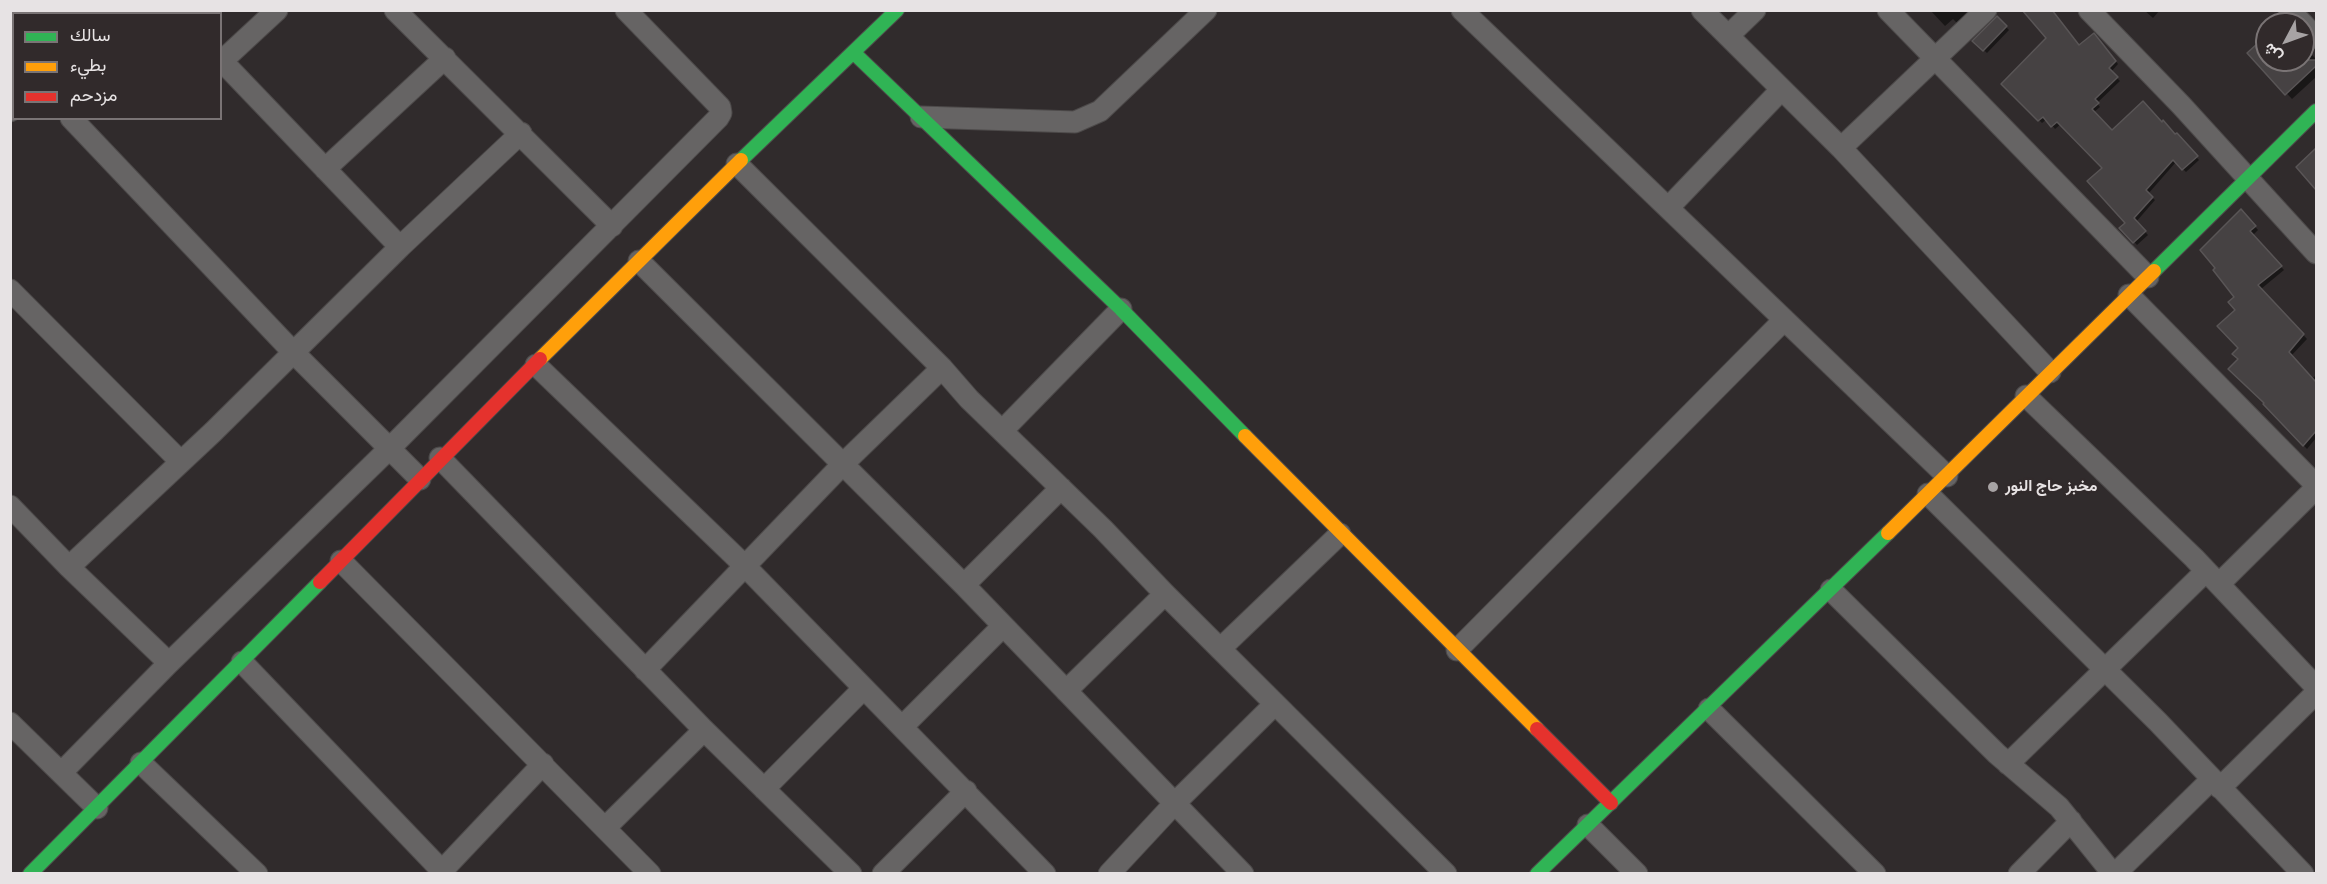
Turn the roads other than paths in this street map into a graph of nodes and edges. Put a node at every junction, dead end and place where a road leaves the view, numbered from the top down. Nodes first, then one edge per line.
1 (277, 10) edge
2 (395, 10) edge
3 (897, 10) edge
4 (1206, 10) edge
5 (1462, 10) edge
6 (1702, 10) edge
7 (1755, 10) edge
8 (1888, 10) edge
9 (1986, 10) edge
10 (2089, 10) edge
11 (637, 14) edge
12 (1728, 36) junction
13 (854, 53) junction
14 (445, 58) junction
15 (222, 59) edge
16 (1935, 60) junction
17 (222, 61) edge
18 (1781, 90) junction
19 (2316, 111) edge
20 (921, 117) junction
21 (73, 120) edge
22 (521, 133) junction
23 (1841, 148) junction
24 (737, 164) junction
25 (325, 169) junction
26 (2247, 179) junction
27 (1668, 208) junction
28 (612, 226) junction
29 (400, 247) junction
30 (2316, 253) edge
31 (639, 261) junction
32 (2148, 277) junction
33 (10, 290) edge
34 (2129, 295) junction
35 (1121, 309) junction
36 (1784, 320) junction
37 (294, 353) junction
38 (536, 365) junction
39 (942, 368) junction
40 (2050, 372) junction
41 (2026, 396) junction
42 (1002, 431) junction
43 (390, 448) junction
44 (440, 458) junction
45 (181, 462) junction
46 (842, 465) junction
47 (1947, 476) junction
48 (2314, 477) edge
49 (420, 479) junction
50 (1061, 488) junction
51 (1928, 494) junction
52 (10, 506) edge
53 (1340, 534) junction
54 (341, 561) junction
55 (744, 565) junction
56 (69, 567) junction
57 (2212, 578) junction
58 (964, 585) junction
59 (1831, 590) junction
60 (1165, 594) junction
61 (1003, 626) junction
62 (1220, 649) junction
63 (1457, 650) junction
64 (242, 662) junction
65 (169, 663) junction
66 (2106, 669) junction
67 (645, 670) junction
68 (2316, 687) edge
69 (863, 688) junction
70 (1066, 691) junction
71 (2316, 693) edge
72 (1275, 704) junction
73 (1709, 709) junction
74 (10, 723) edge
75 (902, 727) junction
76 (704, 730) junction
77 (141, 763) junction
78 (543, 764) junction
79 (2008, 764) junction
80 (62, 772) junction
81 (2216, 784) junction
82 (764, 789) junction
83 (966, 791) junction
84 (1175, 803) junction
85 (1611, 803) junction
86 (97, 808) junction
87 (2071, 821) junction
88 (1588, 825) junction
89 (606, 827) junction
90 (40, 870) edge
91 (442, 872) edge
92 (257, 873) edge
93 (650, 873) edge
94 (851, 873) edge
95 (883, 873) edge
96 (1045, 873) edge
97 (1109, 873) edge
98 (1243, 873) edge
99 (1446, 873) edge
100 (1537, 873) edge
101 (1637, 873) edge
102 (1875, 873) edge
103 (2019, 873) edge
104 (2114, 873) edge
105 (2303, 873) edge

1 - 15 street
2 - 14 street
3 - 13 street
4 - 20 street
5 - 27 street
6 - 12 street
7 - 12 street
8 - 16 street
9 - 16 street
10 - 26 street
11 - 28 street
12 - 18 street
13 - 20 street
13 - 24 street
14 - 22 street
14 - 25 street
16 - 23 street
16 - 32 street
17 - 25 street
18 - 23 street
18 - 27 street
19 - 26 street
20 - 35 street
21 - 37 street
22 - 28 street
22 - 29 street
23 - 40 street
24 - 31 street
24 - 39 street
25 - 29 street
26 - 30 street
26 - 32 street
27 - 36 street
28 - 43 street
29 - 37 street
31 - 38 street
31 - 46 street
32 - 34 street
33 - 45 street
34 - 40 street
34 - 48 street
35 - 42 street
35 - 53 street
36 - 47 street
36 - 63 street
37 - 43 street
37 - 45 street
38 - 44 street
38 - 55 street
39 - 42 street
39 - 46 street
40 - 41 street
41 - 47 street
41 - 57 street
42 - 50 street
43 - 49 street
43 - 65 street
44 - 49 street
44 - 67 street
45 - 56 street
46 - 55 street
46 - 58 street
47 - 51 street
48 - 57 street
49 - 54 street
50 - 58 street
50 - 60 street
51 - 59 street
51 - 66 street
52 - 56 street
53 - 62 street
53 - 63 street
54 - 64 street
54 - 78 street
55 - 67 street
55 - 69 street
56 - 65 street
57 - 66 street
57 - 68 street
58 - 61 street
59 - 73 street
59 - 79 street
60 - 62 street
60 - 70 street
61 - 70 street
61 - 75 street
62 - 72 street
63 - 85 street
64 - 77 street
64 - 91 street
65 - 80 street
66 - 79 street
66 - 81 street
67 - 76 street
69 - 75 street
69 - 82 street
70 - 84 street
71 - 81 street
72 - 84 street
72 - 99 street
73 - 85 street
73 - 102 street
74 - 80 street
75 - 83 street
76 - 82 street
76 - 89 street
77 - 86 street
77 - 92 street
78 - 89 street
78 - 91 street
79 - 87 street
80 - 86 street
81 - 104 street
81 - 105 street
82 - 94 street
83 - 95 street
83 - 96 street
84 - 97 street
84 - 98 street
85 - 88 street
86 - 90 street
87 - 103 street
87 - 104 street
88 - 100 street
88 - 101 street
89 - 93 street

